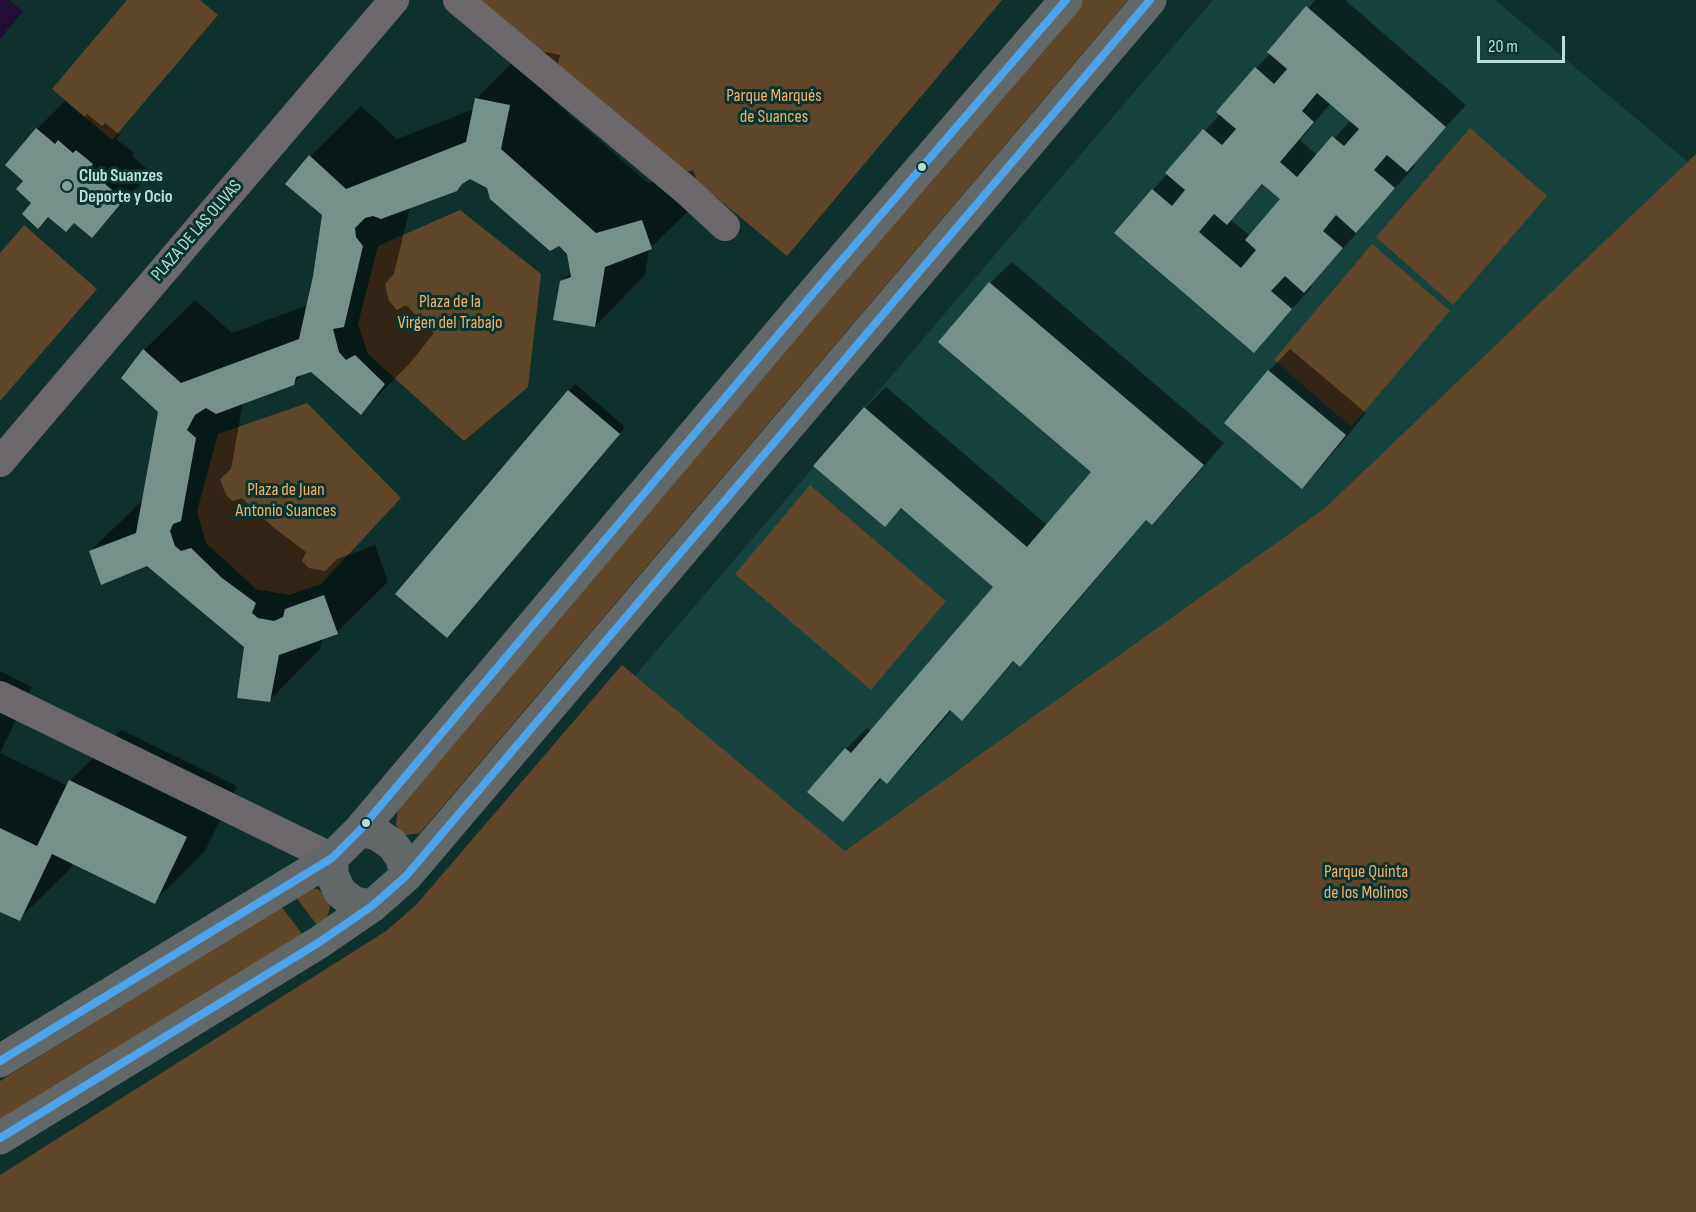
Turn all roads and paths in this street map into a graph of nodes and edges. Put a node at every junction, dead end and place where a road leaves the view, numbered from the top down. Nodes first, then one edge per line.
1 (394, 0) edge
2 (458, 0) edge
3 (1066, 0) edge
4 (1150, 0) edge
5 (725, 226) dead end
6 (0, 462) edge
7 (0, 696) edge
8 (360, 830) junction
9 (332, 858) junction
10 (406, 876) junction
11 (372, 906) junction
12 (0, 1061) edge
13 (0, 1138) edge

1 - 6 street, PLAZA DE LAS OLIVAS
2 - 5 street
3 - 8 main road
4 - 10 main road
7 - 9 street
8 - 9 main road
8 - 10 main road
9 - 11 main road
9 - 12 main road
10 - 11 main road
11 - 13 main road

